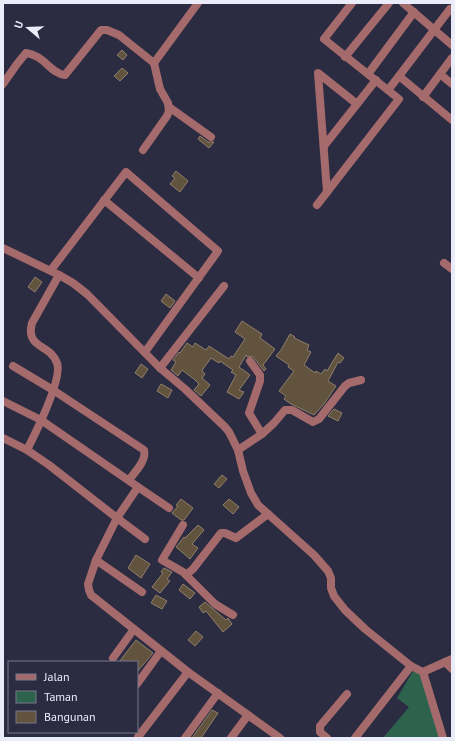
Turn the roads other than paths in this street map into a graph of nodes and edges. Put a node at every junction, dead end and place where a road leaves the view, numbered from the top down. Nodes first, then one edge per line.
1 (198, 3) edge
2 (352, 3) edge
3 (389, 3) edge
4 (403, 3) edge
5 (443, 3) edge
6 (451, 10) edge
7 (414, 12) junction
8 (434, 29) junction
9 (452, 44) edge
10 (345, 57) junction
11 (452, 58) edge
12 (154, 63) junction
13 (368, 74) junction
14 (440, 74) junction
15 (399, 76) junction
16 (376, 80) junction
17 (3, 84) edge
18 (452, 84) edge
19 (388, 90) junction
20 (423, 97) junction
21 (358, 104) junction
22 (169, 107) junction
23 (452, 120) edge
24 (211, 137) dead end
25 (324, 146) junction
26 (143, 150) dead end
27 (327, 192) junction
28 (104, 200) junction
29 (317, 205) dead end
30 (3, 248) edge
31 (444, 263) dead end
32 (452, 269) edge
33 (51, 270) junction
34 (59, 275) junction
35 (199, 278) junction
36 (224, 286) dead end
37 (145, 352) junction
38 (250, 362) dead end
39 (12, 366) dead end
40 (160, 368) junction
41 (361, 380) dead end
42 (53, 390) junction
43 (3, 401) edge
44 (41, 420) junction
45 (262, 434) junction
46 (3, 438) edge
47 (28, 450) junction
48 (238, 450) junction
49 (129, 480) junction
50 (138, 487) junction
51 (169, 508) dead end
52 (268, 514) junction
53 (117, 518) junction
54 (183, 525) dead end
55 (145, 539) dead end
56 (96, 560) junction
57 (186, 575) junction
58 (142, 592) dead end
59 (233, 615) dead end
60 (134, 629) junction
61 (161, 651) junction
62 (113, 658) dead end
63 (448, 660) edge
64 (411, 666) junction
65 (452, 669) edge
66 (188, 672) junction
67 (423, 672) junction
68 (138, 683) edge
69 (218, 693) junction
70 (347, 694) dead end
71 (248, 715) junction
72 (277, 737) edge
73 (138, 738) edge
74 (185, 738) edge
75 (231, 738) edge
76 (327, 738) edge
77 (355, 738) edge
78 (443, 738) edge

1 - 12 street
2 - 10 street
3 - 10 street
4 - 7 street
5 - 6 street
6 - 8 street
7 - 8 street
7 - 13 street
8 - 9 street
8 - 15 street
10 - 13 street
11 - 14 street
12 - 17 street
12 - 22 street
13 - 16 street
14 - 18 street
14 - 20 street
15 - 19 street
15 - 20 street
16 - 19 street
16 - 21 street
19 - 27 street
20 - 23 street
21 - 25 street
21 - 25 street
22 - 24 street
22 - 26 street
25 - 27 street
27 - 29 street
28 - 33 street
28 - 35 street
28 - 35 street
30 - 33 street
31 - 32 street
33 - 34 street
34 - 37 street
34 - 42 street
35 - 37 street
36 - 40 street
37 - 40 street
38 - 45 street
39 - 42 street
40 - 48 street
41 - 45 street
42 - 44 street
42 - 49 street
43 - 44 street
44 - 47 street
44 - 49 street
45 - 48 street
46 - 47 street
47 - 53 street
48 - 52 street
49 - 50 street
50 - 51 street
50 - 53 street
52 - 57 street
52 - 64 street
53 - 55 street
53 - 56 street
54 - 57 street
56 - 58 street
56 - 60 street
57 - 59 street
60 - 61 street
60 - 62 street
61 - 66 street
61 - 68 street
63 - 65 street
63 - 67 street
64 - 67 street
64 - 77 street
66 - 69 street
66 - 73 street
67 - 78 street
69 - 71 street
69 - 74 street
70 - 76 street
71 - 72 street
71 - 75 street

